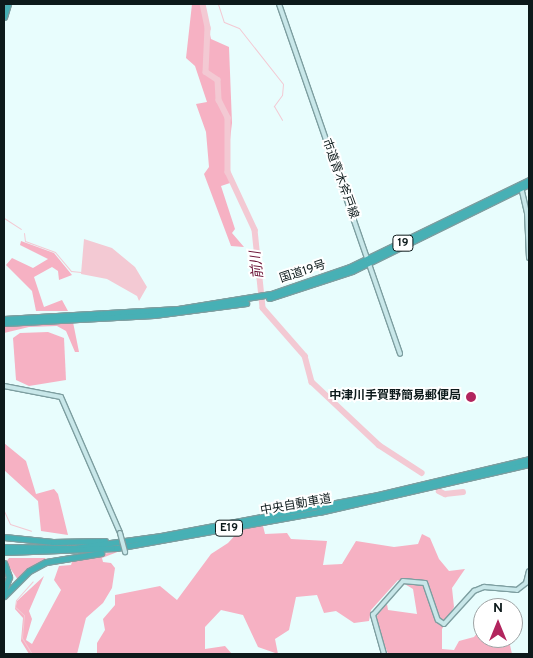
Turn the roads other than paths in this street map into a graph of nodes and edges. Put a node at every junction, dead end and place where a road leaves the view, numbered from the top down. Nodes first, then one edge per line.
1 (8, 4) edge
2 (279, 4) edge
3 (4, 16) edge
4 (529, 180) edge
5 (529, 184) edge
6 (521, 186) junction
7 (529, 258) edge
8 (368, 261) junction
9 (135, 314) junction
10 (4, 319) edge
11 (4, 323) edge
12 (400, 354) dead end
13 (4, 386) edge
14 (529, 459) edge
15 (529, 464) edge
16 (458, 479) junction
17 (450, 481) junction
18 (160, 536) junction
19 (4, 537) edge
20 (138, 544) junction
21 (4, 547) edge
22 (4, 552) edge
23 (125, 554) dead end
24 (4, 564) edge
25 (529, 571) edge
26 (4, 591) edge
27 (4, 596) edge
28 (384, 654) edge

1 - 3 highway
2 - 8 street, 市道青木斧戸線
4 - 6 highway, 国道19号 / 19
5 - 6 highway, 国道19号 / 19
6 - 7 street
6 - 8 highway, 国道19号 / 19
8 - 9 highway, 国道19号 / 19
8 - 12 street, 市道青木斧戸線
9 - 10 highway, 国道19号 / 19
9 - 11 highway, 国道19号 / 19
13 - 23 street, bridge
14 - 16 highway, 中央自動車道 / E19
15 - 16 highway, 中央自動車道 / E19
16 - 17 highway, 中央自動車道 / E19
17 - 18 highway, 中央自動車道 / E19
17 - 20 highway, 中央自動車道 / E19
18 - 19 highway
18 - 21 highway, 中央自動車道 / E19
20 - 22 highway, 中央自動車道 / E19
20 - 27 highway
24 - 26 highway
25 - 28 street

